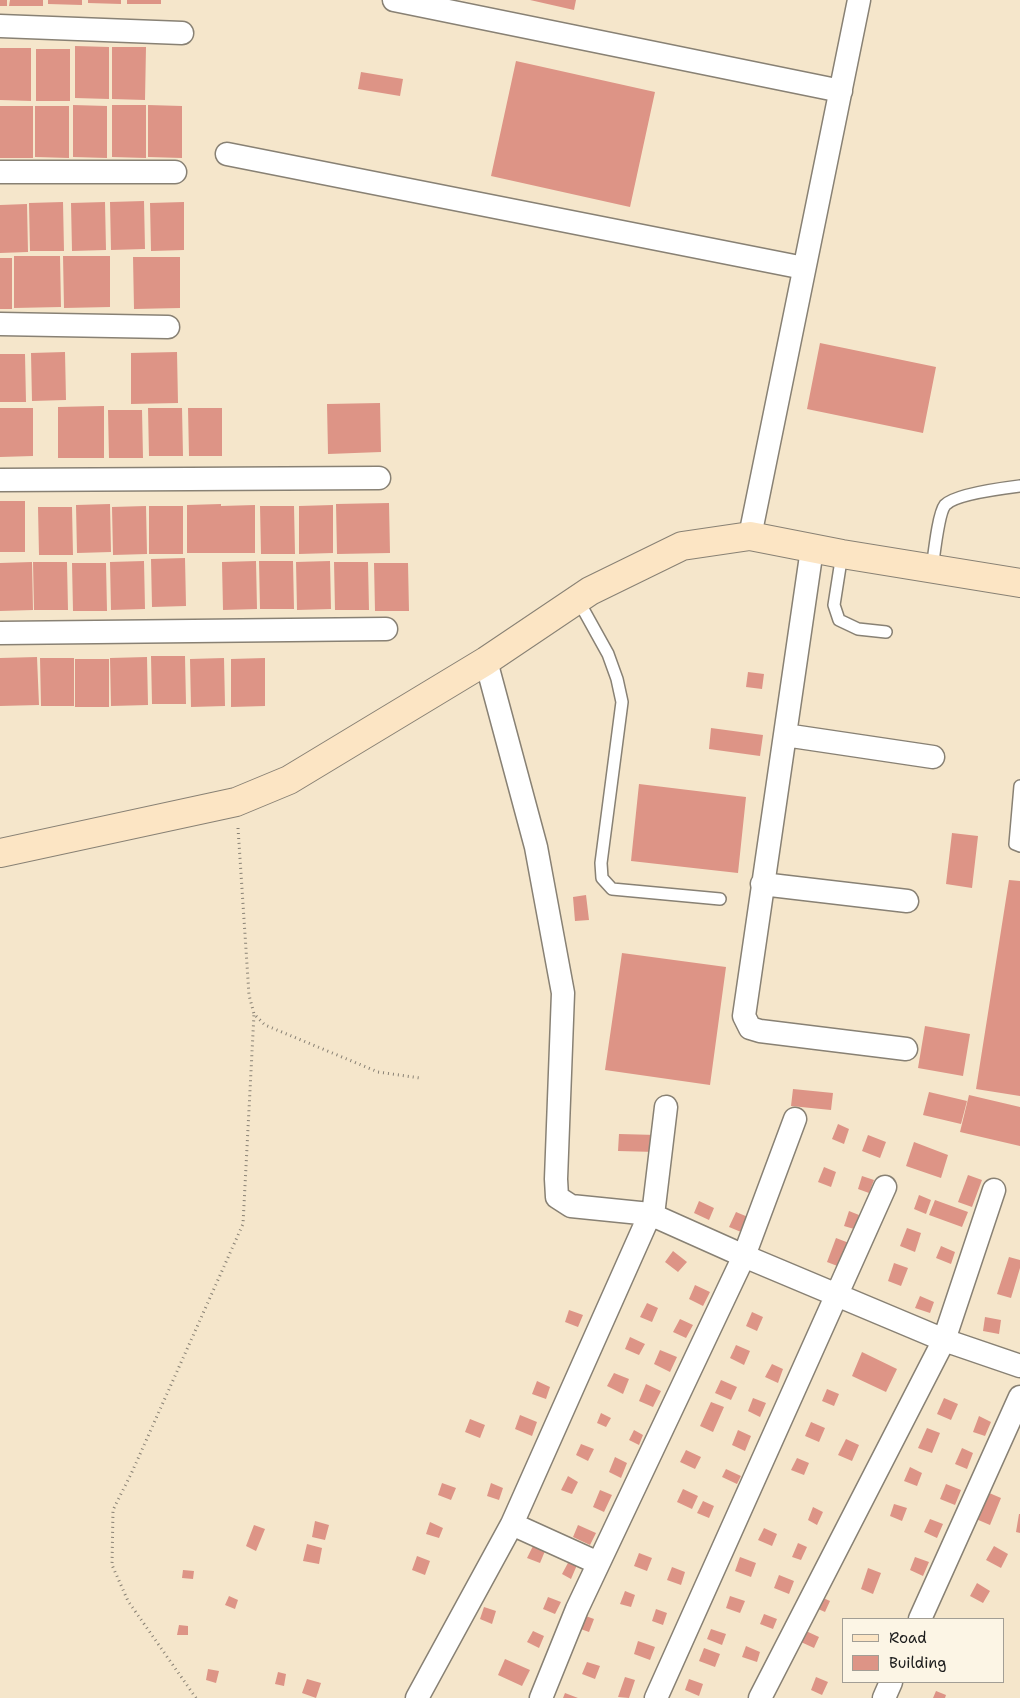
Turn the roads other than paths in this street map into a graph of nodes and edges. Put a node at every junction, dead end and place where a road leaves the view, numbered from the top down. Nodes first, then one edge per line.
1 (394, 0) edge
2 (859, 0) edge
3 (0, 26) edge
4 (182, 32) dead end
5 (841, 91) junction
6 (227, 154) dead end
7 (0, 172) edge
8 (175, 172) dead end
9 (804, 268) junction
10 (0, 324) edge
11 (168, 327) dead end
12 (379, 478) dead end
13 (0, 480) edge
14 (1020, 486) edge
15 (750, 536) junction
16 (812, 548) junction
17 (842, 554) junction
18 (932, 569) junction
19 (1020, 583) edge
20 (578, 600) junction
21 (386, 629) dead end
22 (886, 632) dead end
23 (0, 633) edge
24 (486, 661) junction
25 (785, 735) junction
26 (933, 757) dead end
27 (1020, 786) edge
28 (1020, 846) edge
29 (0, 853) edge
30 (762, 884) junction
31 (720, 899) dead end
32 (907, 901) dead end
33 (906, 1049) dead end
34 (666, 1107) dead end
35 (795, 1119) dead end
36 (885, 1187) dead end
37 (994, 1190) dead end
38 (651, 1215) junction
39 (744, 1256) junction
40 (836, 1295) junction
41 (944, 1340) junction
42 (1020, 1366) edge
43 (1020, 1397) edge
44 (512, 1524) junction
45 (598, 1563) junction
46 (920, 1618) edge
47 (891, 1683) edge
48 (417, 1698) edge
49 (541, 1698) edge
50 (656, 1698) edge
51 (760, 1698) edge
52 (884, 1698) edge

1 - 5 street
2 - 5 street
3 - 4 street
5 - 9 street
6 - 9 street
7 - 8 street
9 - 15 street
10 - 11 street
12 - 13 street
14 - 18 lane
15 - 16 street
15 - 20 street
16 - 17 street
16 - 25 street
17 - 18 street
17 - 22 lane
18 - 19 street
20 - 24 street
20 - 31 lane
21 - 23 street
24 - 29 street
24 - 38 street
25 - 26 street
25 - 30 street
27 - 28 lane
30 - 32 street
30 - 33 street
34 - 38 street
35 - 39 street
36 - 40 street
37 - 41 street
38 - 39 street
38 - 44 street
39 - 40 street
39 - 45 street
40 - 41 street
40 - 50 street
41 - 42 street
41 - 51 street
43 - 46 street
44 - 45 street
44 - 48 street
45 - 49 street
47 - 52 street

